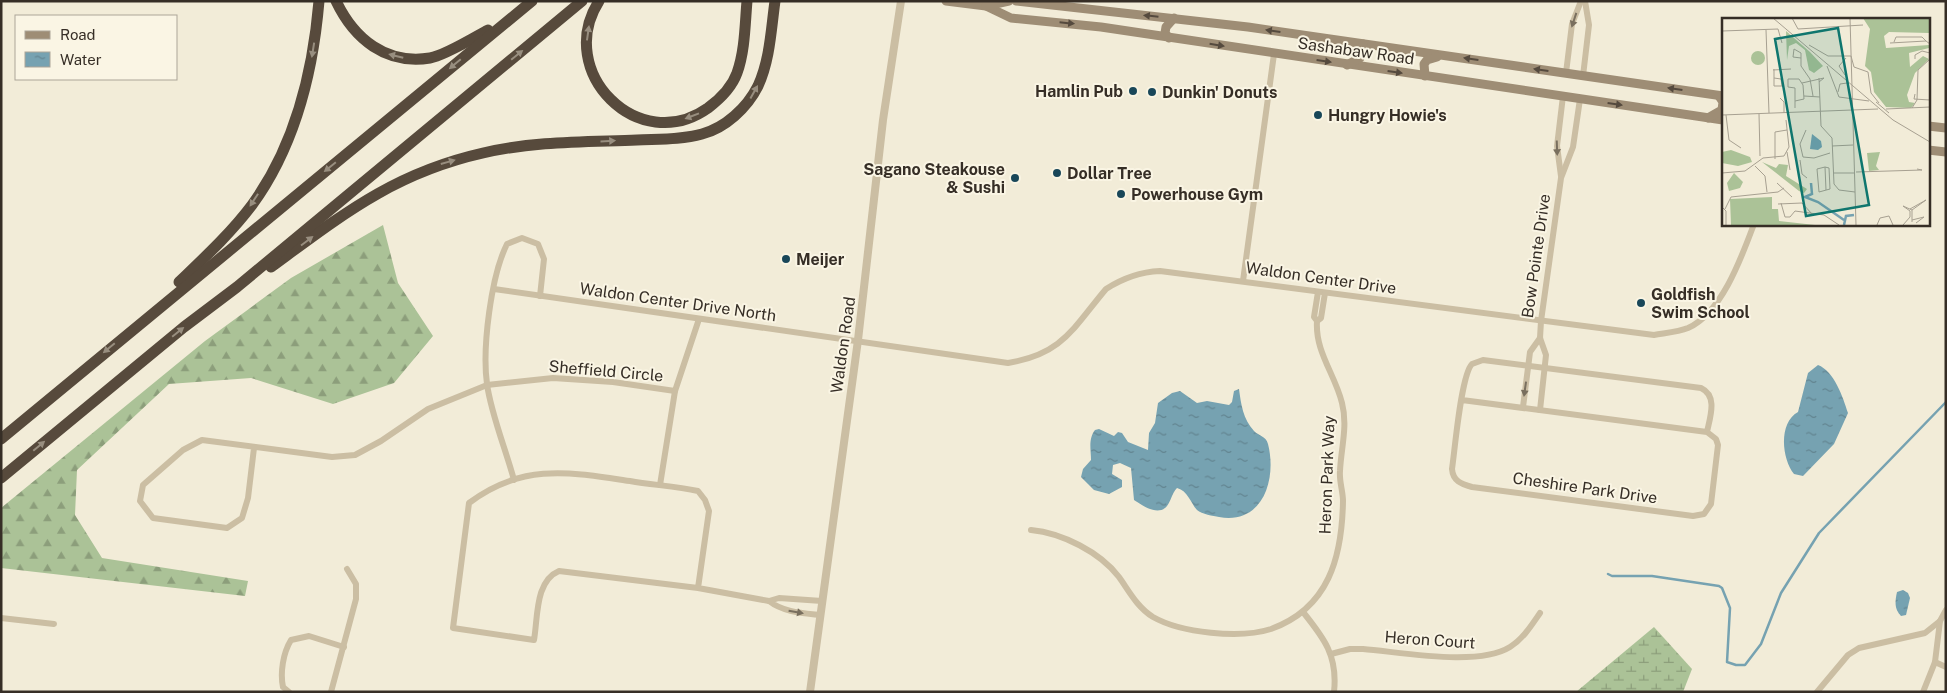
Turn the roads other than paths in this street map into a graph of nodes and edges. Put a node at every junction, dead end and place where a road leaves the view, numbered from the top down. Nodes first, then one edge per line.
1 (319, 1) edge
2 (336, 1) edge
3 (532, 1) edge
4 (582, 1) edge
5 (599, 1) edge
6 (747, 1) edge
7 (775, 1) edge
8 (901, 1) edge
9 (946, 1) edge
10 (1009, 1) edge
11 (1016, 1) edge
12 (1581, 1) edge
13 (1585, 1) edge
14 (1049, 5) junction
15 (986, 6) junction
16 (520, 11) junction
17 (1174, 18) junction
18 (1047, 22) junction
19 (1169, 38) junction
20 (1363, 44) junction
21 (1274, 54) junction
22 (1442, 55) junction
23 (1347, 65) junction
24 (1566, 73) junction
25 (1425, 76) junction
26 (1583, 76) junction
27 (1563, 96) junction
28 (1721, 96) edge
29 (1580, 99) junction
30 (1722, 110) edge
31 (1708, 118) junction
32 (1722, 120) edge
33 (1930, 126) edge
34 (1946, 128) edge
35 (1930, 150) edge
36 (1946, 152) edge
37 (1561, 178) junction
38 (1754, 225) edge
39 (1243, 281) junction
40 (237, 287) junction
41 (494, 289) junction
42 (1322, 292) junction
43 (540, 296) junction
44 (698, 319) junction
45 (1541, 321) junction
46 (128, 333) junction
47 (1540, 338) junction
48 (858, 340) junction
49 (1528, 366) junction
50 (1545, 368) junction
51 (487, 385) junction
52 (675, 391) junction
53 (1462, 400) junction
54 (1523, 408) junction
55 (1540, 410) junction
56 (1707, 432) junction
57 (1, 439) edge
58 (254, 448) junction
59 (1, 478) edge
60 (514, 480) junction
61 (660, 485) junction
62 (1031, 530) dead end
63 (347, 569) dead end
64 (698, 588) junction
65 (768, 601) junction
66 (822, 601) junction
67 (1946, 610) edge
68 (1303, 612) junction
69 (1540, 613) dead end
70 (820, 615) junction
71 (1, 618) edge
72 (1940, 621) junction
73 (54, 624) dead end
74 (344, 647) junction
75 (1331, 654) junction
76 (1935, 662) junction
77 (1946, 667) edge
78 (289, 692) edge
79 (331, 692) edge
80 (810, 692) edge
81 (1334, 692) edge
82 (1817, 692) edge
83 (1922, 692) edge

1 -> 46 highway
16 -> 2 highway
3 - 16 highway
40 -> 4 highway
6 -> 5 highway
40 -> 7 highway
8 - 48 street, Waldon Road
9 - 15 main road, Sashabaw Road
10 - 15 main road, Sashabaw Road
11 - 14 main road, Sashabaw Road
12 -> 24 street
13 - 26 street
17 -> 14 main road, Sashabaw Road
14 - 18 main road
15 - 18 main road, Sashabaw Road
16 -> 46 highway
17 - 19 main road
20 -> 17 main road, Sashabaw Road
18 -> 19 main road, Sashabaw Road
19 -> 21 main road, Sashabaw Road
20 - 22 main road, Sashabaw Road
20 - 23 main road
21 -> 23 main road, Sashabaw Road
21 - 39 street
24 -> 22 main road, Sashabaw Road
22 - 25 main road
23 -> 25 main road, Sashabaw Road
24 - 26 main road, Sashabaw Road
25 - 27 main road, Sashabaw Road
28 -> 26 main road, Sashabaw Road
27 - 29 main road, Sashabaw Road
27 -> 37 street, Bow Pointe Drive
29 -> 31 main road, Sashabaw Road
29 - 37 street, Bow Pointe Drive
30 - 31 main road
31 - 32 main road, Sashabaw Road
33 - 34 main road
35 - 36 main road
37 - 45 street, Bow Pointe Drive
38 - 45 street, Waldon Center Drive
39 - 42 street, Waldon Center Drive
39 - 48 street, Waldon Center Drive
59 -> 40 highway
41 - 43 street, Waldon Center Drive North
41 - 43 street
41 - 51 street
42 - 45 street, Waldon Center Drive
42 - 68 street, Heron Park Way
43 - 44 street, Waldon Center Drive North
44 - 48 street, Waldon Center Drive North
44 - 52 street
45 - 47 street, Bow Pointe Drive
46 -> 57 highway
47 - 49 street, Bow Pointe Drive
47 - 50 street, Bow Pointe Drive
48 - 66 street, Waldon Road
49 - 50 street, Cheshire Park Drive
49 - 53 street, Cheshire Park Drive
49 -> 54 street, Bow Pointe Drive
50 - 55 street, Bow Pointe Drive
50 - 56 street, Cheshire Park Drive
51 - 52 street, Sheffield Circle
51 - 58 street, Sheffield Circle
51 - 60 street
52 - 61 street
53 - 54 street
53 - 56 street, Cheshire Park Drive
54 - 55 street
55 - 56 street
58 - 58 street, Sheffield Circle
60 - 61 street
60 - 64 street
61 - 64 street
62 - 68 street, Heron Park Way
63 - 74 street
64 - 65 street
65 - 66 street
65 -> 70 street
66 - 70 street, Waldon Road
67 - 72 street
68 - 75 street
69 - 75 street, Heron Court
70 - 80 street, Waldon Road
71 - 73 street
72 - 76 street
72 - 82 street
74 - 78 street
74 - 79 street
75 - 81 street
76 - 77 street
76 - 83 street

